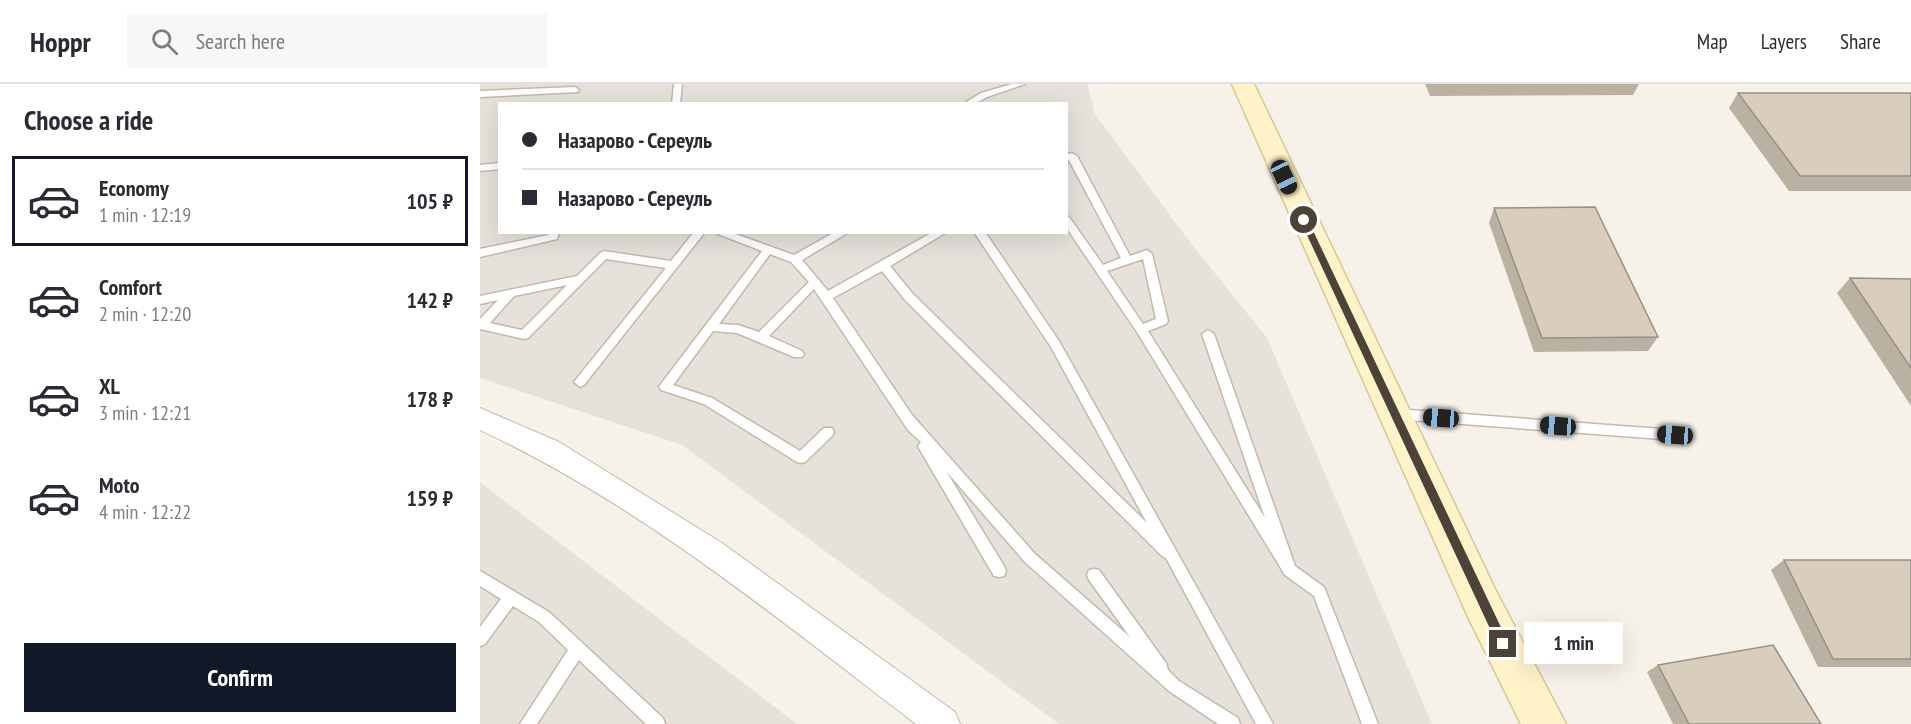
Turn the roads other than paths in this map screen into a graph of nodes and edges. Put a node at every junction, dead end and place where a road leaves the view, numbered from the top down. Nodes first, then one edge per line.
1 (678, 84) edge
2 (981, 84) edge
3 (1021, 84) edge
4 (1243, 84) edge
5 (575, 87) edge
6 (480, 94) edge
7 (984, 95) junction
8 (573, 102) edge
9 (676, 102) edge
10 (971, 102) edge
11 (1068, 157) edge
12 (498, 166) edge
13 (480, 168) edge
14 (1068, 222) edge
15 (554, 234) edge
16 (698, 234) edge
17 (722, 234) edge
18 (840, 234) edge
19 (939, 234) edge
20 (980, 234) edge
21 (768, 250) junction
22 (480, 253) edge
23 (795, 259) junction
24 (1127, 260) junction
25 (674, 265) junction
26 (883, 266) junction
27 (1101, 270) junction
28 (580, 279) junction
29 (814, 282) junction
30 (511, 293) junction
31 (827, 297) junction
32 (480, 300) edge
33 (710, 327) junction
34 (1141, 329) junction
35 (1208, 334) dead end
36 (761, 337) junction
37 (798, 354) dead end
38 (580, 382) dead end
39 (1394, 414) junction
40 (480, 418) edge
41 (908, 419) junction
42 (828, 432) dead end
43 (1675, 435) dead end
44 (1178, 563) junction
45 (1290, 570) junction
46 (999, 572) dead end
47 (1094, 575) dead end
48 (480, 578) edge
49 (512, 597) junction
50 (480, 639) edge
51 (578, 649) junction
52 (1174, 686) junction
53 (652, 722) edge
54 (528, 724) edge
55 (943, 724) edge
56 (1232, 724) edge
57 (1265, 724) edge
58 (1370, 724) edge
59 (1544, 724) edge

1 - 9 lane
2 - 7 lane
3 - 7 lane
4 - 39 street
5 - 6 lane
5 - 8 lane
7 - 10 lane
11 - 24 lane
12 - 13 lane
14 - 27 lane
15 - 22 lane
16 - 25 lane
17 - 21 lane
18 - 23 lane
19 - 26 lane
20 - 44 lane
21 - 23 lane
21 - 33 lane
23 - 29 lane
24 - 27 lane
24 - 34 lane
25 - 28 lane
25 - 38 lane
26 - 31 lane
26 - 44 lane
27 - 34 lane
28 - 30 lane
28 - 30 lane
29 - 31 lane
29 - 36 lane
30 - 32 lane
31 - 41 lane
33 - 36 lane
33 - 42 lane
34 - 45 lane
35 - 45 lane
36 - 37 lane
39 - 43 lane
39 - 59 street
40 - 55 street
41 - 46 lane
41 - 52 lane
44 - 57 lane
45 - 58 lane
47 - 52 lane
48 - 49 lane
49 - 50 lane
49 - 51 lane
51 - 53 lane
51 - 54 lane
52 - 56 lane

